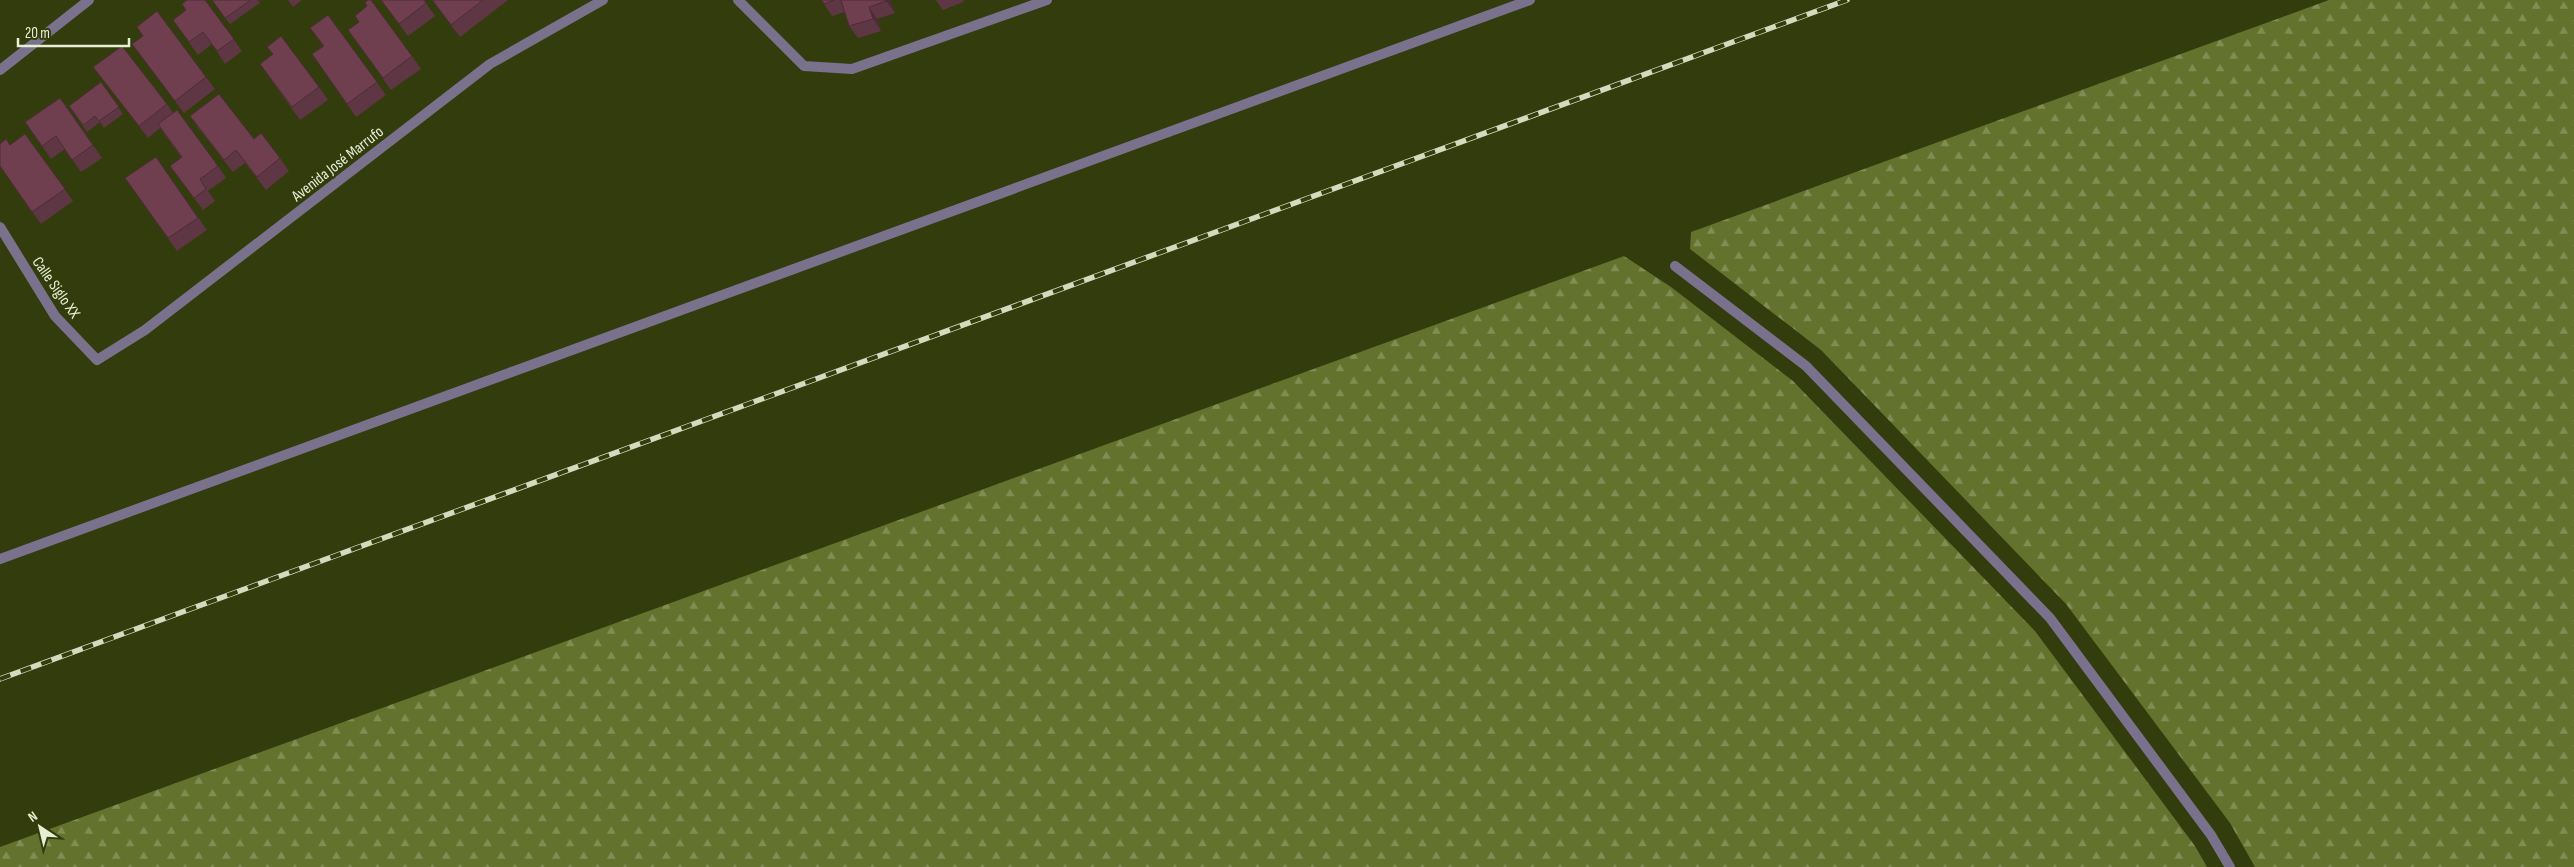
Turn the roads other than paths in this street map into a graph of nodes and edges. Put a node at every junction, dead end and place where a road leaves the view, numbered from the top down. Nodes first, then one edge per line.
1 (89, 0) edge
2 (603, 0) edge
3 (738, 0) edge
4 (1047, 0) edge
5 (1530, 0) edge
6 (0, 70) edge
7 (0, 227) edge
8 (1675, 266) dead end
9 (97, 360) joint
10 (0, 559) edge
11 (2230, 867) edge

1 - 6 street
2 - 9 street, Avenida José Marrufo
3 - 4 street
5 - 10 street
7 - 9 street, Calle Siglo XX
8 - 11 street

